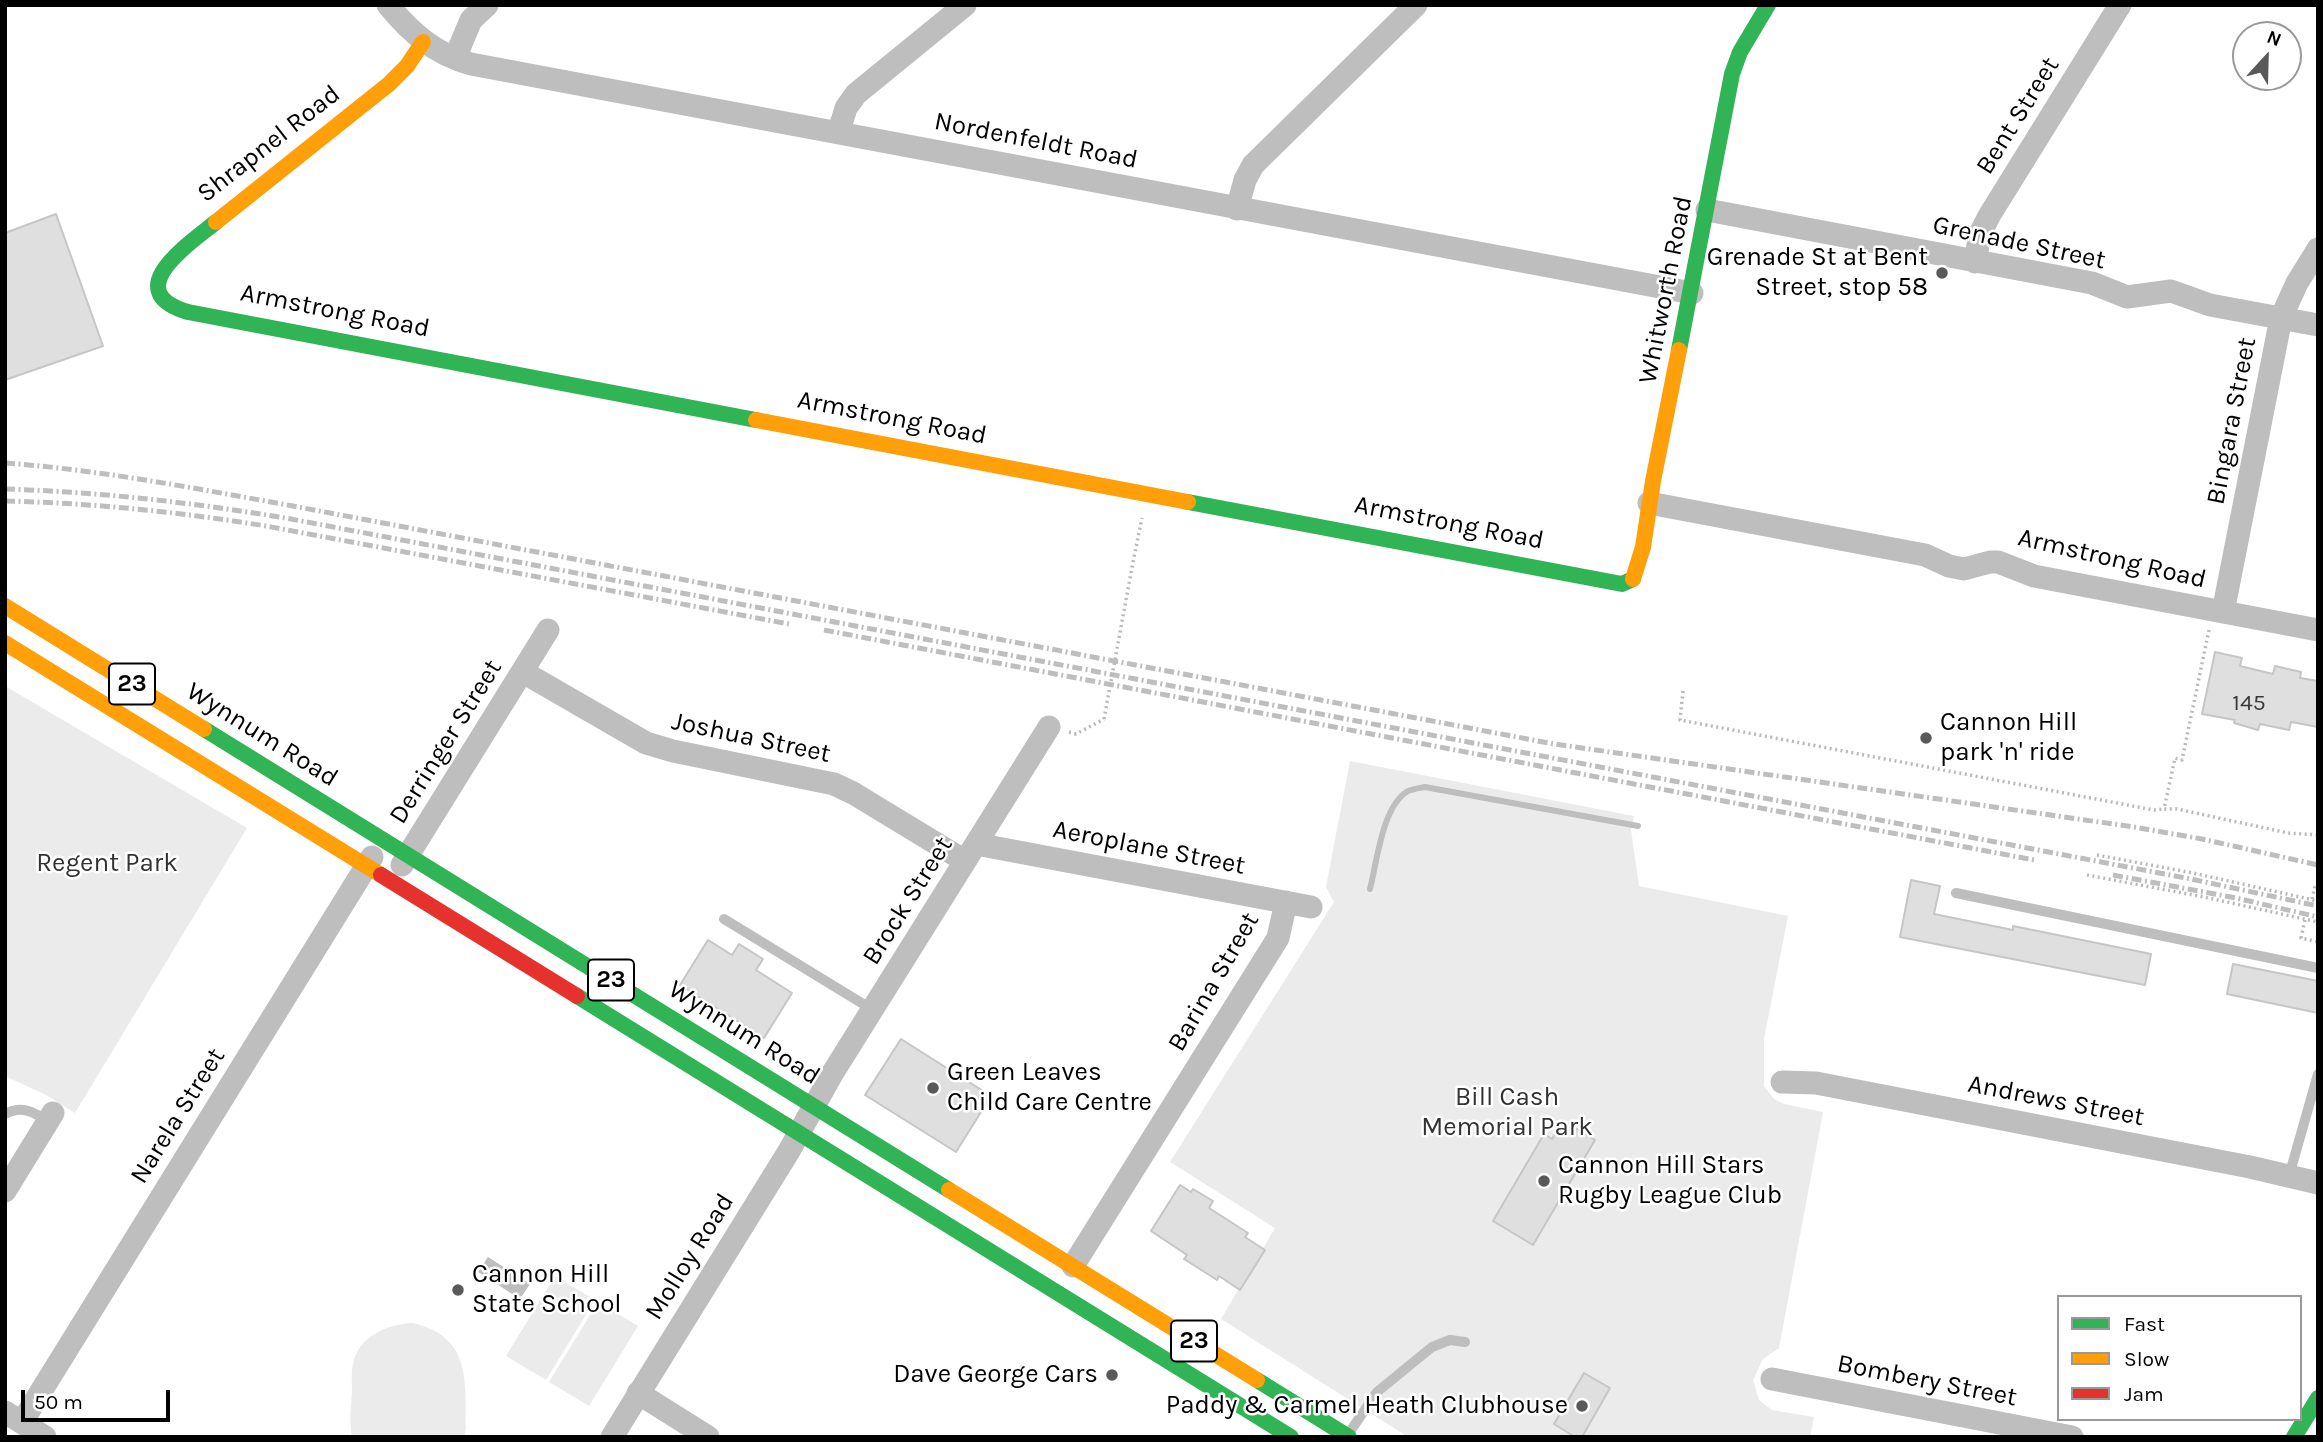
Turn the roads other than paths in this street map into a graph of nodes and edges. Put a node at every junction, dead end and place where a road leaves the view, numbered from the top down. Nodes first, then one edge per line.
1 (388, 5) edge
2 (487, 5) edge
3 (965, 5) edge
4 (1416, 5) edge
5 (1768, 5) edge
6 (2120, 5) edge
7 (423, 42) junction
8 (454, 58) junction
9 (839, 131) junction
10 (1237, 209) junction
11 (1707, 209) junction
12 (2318, 249) edge
13 (1975, 262) junction
14 (1692, 293) junction
15 (157, 294) joint
16 (2281, 318) junction
17 (2318, 325) edge
18 (1649, 503) junction
19 (1622, 584) joint
20 (6, 607) edge
21 (2223, 612) junction
22 (548, 630) dead end
23 (2318, 630) edge
24 (5, 643) edge
25 (523, 671) junction
26 (1049, 727) road end
27 (383, 840) junction
28 (971, 852) junction
29 (408, 856) junction
30 (366, 867) junction
31 (391, 883) junction
32 (1956, 893) dead end
33 (1286, 902) junction
34 (1311, 908) dead end
35 (724, 919) dead end
36 (2318, 968) edge
37 (873, 1010) junction
38 (2318, 1074) edge
39 (1782, 1082) dead end
40 (815, 1105) junction
41 (5, 1114) edge
42 (51, 1117) joint
43 (799, 1135) junction
44 (2289, 1176) junction
45 (2318, 1183) edge
46 (5, 1191) edge
47 (1073, 1266) junction
48 (1465, 1342) dead end
49 (1772, 1379) dead end
50 (638, 1393) junction
51 (2318, 1398) edge
52 (14, 1417) edge
53 (1348, 1436) edge
54 (45, 1437) edge
55 (612, 1437) edge
56 (708, 1437) edge
57 (1291, 1437) edge
58 (2072, 1437) edge
59 (2294, 1437) edge

1 - 7 street, Nordenfeldt Road
2 - 8 street
3 - 9 street
4 - 10 street
5 - 11 main road, Whitworth Road
6 - 13 street, Bent Street
7 - 8 street, Nordenfeldt Road
7 - 15 main road, Shrapnel Road
8 - 9 street, Nordenfeldt Road
9 - 10 street, Nordenfeldt Road
10 - 14 street, Nordenfeldt Road
11 - 13 street, Grenade Street
11 - 14 main road, Whitworth Road
12 - 16 street, Bingara Street
13 - 16 street, Grenade Street
14 - 18 main road, Whitworth Road
15 - 19 main road, Armstrong Road
16 - 17 street, Grenade Street
16 - 21 street, Bingara Street
18 - 19 main road, Whitworth Road
18 - 21 street, Armstrong Road
20 - 27 main road, Wynnum Road / 23
21 - 23 street, Armstrong Road
22 - 25 street, Derringer Street
24 - 30 main road, 23
25 - 28 street, Joshua Street
25 - 29 street, Derringer Street
26 - 28 street, Brock Street
27 - 29 main road, Wynnum Road / 23
27 - 30 street, Narela Street
28 - 33 street, Aeroplane Street
28 - 37 street, Brock Street
29 - 31 street, Derringer Street
29 - 40 main road, Wynnum Road / 23
30 - 31 main road, 23
30 - 52 street, Narela Street
31 - 43 main road, 23
32 - 36 lane
33 - 34 street, Aeroplane Street
33 - 47 street, Barina Street
35 - 37 lane
37 - 40 street, Brock Street
38 - 44 lane
39 - 44 street, Andrews Street
40 - 43 street, Molloy Road
40 - 47 main road, Wynnum Road / 23
41 - 42 lane
42 - 46 street
43 - 50 street, Molloy Road
43 - 57 main road, 23
44 - 45 street, Andrews Street
47 - 53 main road, Wynnum Road / 23
48 - 53 lane
49 - 58 street, Bombery Street
50 - 55 street, Molloy Road
50 - 56 street
51 - 59 main road
52 - 54 street

